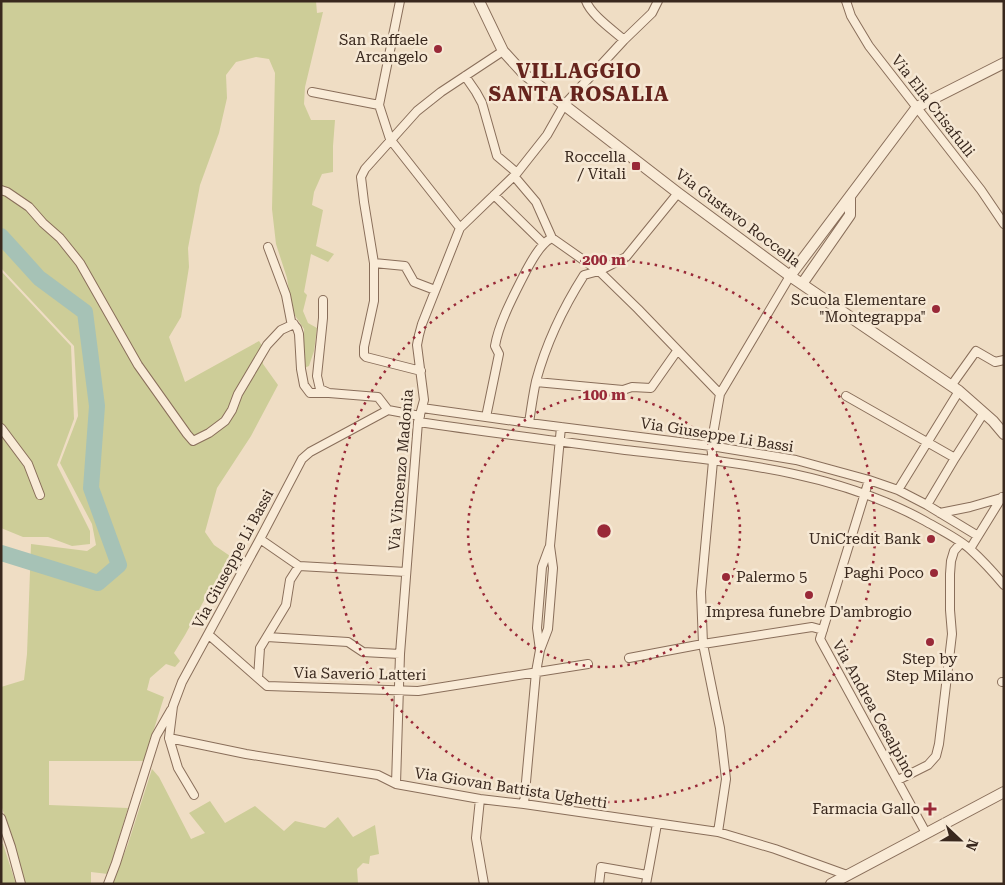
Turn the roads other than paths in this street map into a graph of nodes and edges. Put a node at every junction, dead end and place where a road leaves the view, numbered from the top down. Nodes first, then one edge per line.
1 (400, 1) edge
2 (480, 1) edge
3 (586, 1) edge
4 (658, 1) edge
5 (846, 1) edge
6 (624, 40) junction
7 (503, 51) junction
8 (1004, 64) edge
9 (465, 76) junction
10 (312, 92) dead end
11 (379, 105) junction
12 (564, 105) junction
13 (917, 107) junction
14 (390, 139) junction
15 (515, 175) junction
16 (1, 190) edge
17 (678, 192) junction
18 (494, 195) junction
19 (850, 196) junction
20 (1004, 224) edge
21 (460, 228) junction
22 (552, 238) junction
23 (544, 244) junction
24 (268, 247) dead end
25 (374, 263) junction
26 (599, 271) junction
27 (790, 276) junction
28 (802, 284) junction
29 (436, 290) junction
30 (323, 300) dead end
31 (294, 324) junction
32 (677, 351) junction
33 (1004, 360) edge
34 (421, 370) junction
35 (536, 382) junction
36 (955, 388) junction
37 (329, 393) junction
38 (720, 394) junction
39 (846, 396) dead end
40 (388, 410) junction
41 (983, 414) junction
42 (420, 415) junction
43 (486, 418) junction
44 (529, 423) junction
45 (561, 427) junction
46 (1, 428) edge
47 (1004, 434) edge
48 (558, 442) junction
49 (927, 442) junction
50 (711, 446) junction
51 (954, 458) junction
52 (713, 461) junction
53 (869, 480) junction
54 (898, 490) junction
55 (865, 493) junction
56 (40, 495) dead end
57 (1003, 497) edge
58 (927, 505) junction
59 (940, 513) junction
60 (978, 536) junction
61 (260, 540) junction
62 (961, 543) junction
63 (970, 549) junction
64 (299, 566) junction
65 (406, 572) junction
66 (1004, 585) edge
67 (823, 630) junction
68 (209, 635) junction
69 (267, 636) junction
70 (703, 644) junction
71 (400, 654) junction
72 (629, 658) dead end
73 (588, 664) dead end
74 (536, 672) junction
75 (258, 678) junction
76 (399, 692) junction
77 (173, 706) junction
78 (169, 738) junction
79 (898, 780) junction
80 (396, 784) junction
81 (1004, 792) edge
82 (194, 795) dead end
83 (480, 799) junction
84 (524, 804) junction
85 (1, 818) edge
86 (657, 824) junction
87 (718, 832) junction
88 (926, 833) junction
89 (847, 875) junction
90 (647, 880) edge
91 (21, 884) edge
92 (108, 884) edge
93 (484, 884) edge
94 (598, 884) edge
95 (831, 884) edge

1 - 11 street
2 - 7 street, Via Gustavo Roccella
3 - 6 street
4 - 6 street, Via Vincenzo Madonia
5 - 13 street, Via Elia Crisafulli
6 - 12 street, Via Vincenzo Madonia
7 - 9 street
7 - 12 street, Via Gustavo Roccella
8 - 13 street
9 - 14 street
9 - 15 street
10 - 11 street
11 - 14 street
12 - 15 street, Via Vincenzo Madonia
12 - 17 street, Via Gustavo Roccella
13 - 19 street
13 - 20 street, Via Elia Crisafulli
14 - 21 street
14 - 25 street
15 - 18 street, Via Vincenzo Madonia
15 - 22 street
16 - 31 street
17 - 26 street
17 - 27 street, Via Gustavo Roccella
18 - 21 street, Via Vincenzo Madonia
18 - 23 street
19 - 27 street
19 - 28 street
21 - 29 street, Via Vincenzo Madonia
22 - 23 street
22 - 26 street
23 - 43 street
24 - 31 street
25 - 29 street
25 - 34 street
26 - 32 street
26 - 35 street
27 - 28 street, Via Gustavo Roccella
27 - 38 street
28 - 36 street, Via Gustavo Roccella
29 - 34 street, Via Vincenzo Madonia
30 - 37 street
31 - 37 street
32 - 35 street
32 - 38 street
33 - 36 street
34 - 42 street, Via Vincenzo Madonia
35 - 44 street
36 - 41 street, Via Gustavo Roccella
36 - 49 street
37 - 40 street
38 - 50 street
39 - 49 street
40 - 42 street, Via Giuseppe Li Bassi
40 - 61 street, Via Giuseppe Li Bassi
41 - 47 street, Via Gustavo Roccella
41 - 51 street
42 - 43 street, Via Giuseppe Li Bassi
42 - 48 street, Via Giuseppe Li Bassi
42 - 65 street, Via Vincenzo Madonia
43 - 44 street, Via Giuseppe Li Bassi
44 - 45 street, Via Giuseppe Li Bassi
45 - 48 street
45 - 50 street, Via Giuseppe Li Bassi
46 - 56 street
48 - 52 street, Via Giuseppe Li Bassi
48 - 74 street
49 - 51 street
49 - 54 street
50 - 52 street
50 - 53 street, Via Giuseppe Li Bassi
51 - 58 street
52 - 55 street, Via Giuseppe Li Bassi
52 - 70 street
53 - 54 street, Via Giuseppe Li Bassi
53 - 55 street, Via Andrea Cesalpino
54 - 58 street, Via Giuseppe Li Bassi
55 - 62 street, Via Giuseppe Li Bassi
55 - 67 street, Via Andrea Cesalpino
57 - 59 street
57 - 60 street
58 - 59 street, Via Giuseppe Li Bassi
59 - 60 street, Via Giuseppe Li Bassi
60 - 63 street
61 - 64 street
61 - 68 street, Via Giuseppe Li Bassi
62 - 63 street, Via Giuseppe Li Bassi
62 - 79 street
63 - 66 street, Via Giuseppe Li Bassi
64 - 65 street
64 - 69 street
65 - 71 street, Via Vincenzo Madonia
67 - 70 street
67 - 79 street, Via Andrea Cesalpino
68 - 75 street, Via Saverio Latteri
68 - 77 street, Via Giuseppe Li Bassi
69 - 71 street
69 - 75 street
70 - 72 street
70 - 87 street
71 - 76 street, Via Vincenzo Madonia
73 - 74 street, Via Saverio Latteri
74 - 76 street, Via Saverio Latteri
74 - 84 street
75 - 76 street, Via Saverio Latteri
76 - 80 street, Via Vincenzo Madonia
77 - 78 street, Via Giuseppe Li Bassi
77 - 92 street
78 - 80 street, Via Giovan Battista Ughetti
78 - 82 street, Via Giuseppe Li Bassi
79 - 88 street, Via Andrea Cesalpino
80 - 83 street, Via Giovan Battista Ughetti
81 - 88 street
83 - 84 street, Via Giovan Battista Ughetti
83 - 93 street
84 - 86 street, Via Giovan Battista Ughetti
85 - 91 street
86 - 87 street, Via Giovan Battista Ughetti
86 - 90 street
87 - 89 street, Via Giovan Battista Ughetti
88 - 89 street
89 - 95 street
90 - 94 street

